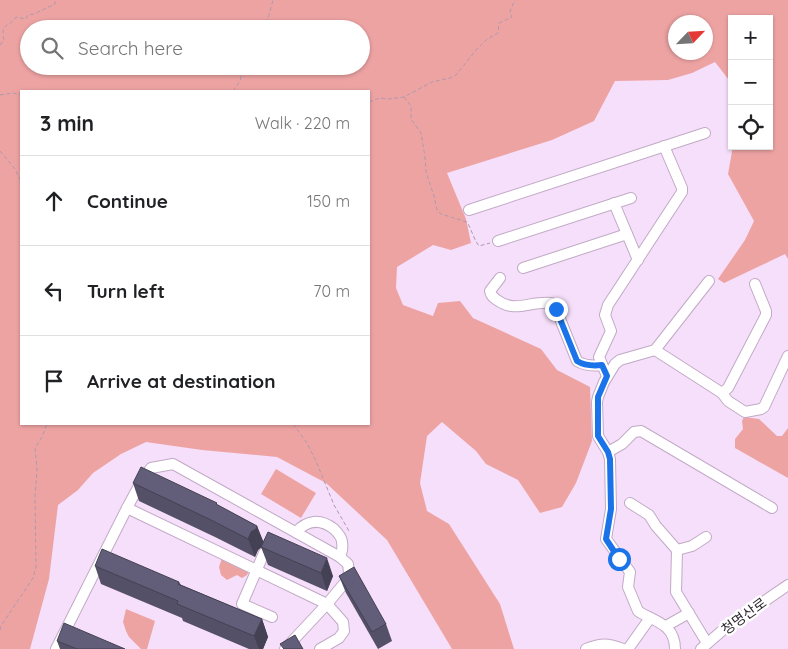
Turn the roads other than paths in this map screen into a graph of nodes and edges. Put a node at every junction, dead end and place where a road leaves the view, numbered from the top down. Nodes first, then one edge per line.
1 (705, 133) dead end
2 (664, 146) junction
3 (630, 198) dead end
4 (614, 203) junction
5 (470, 210) dead end
6 (627, 234) junction
7 (498, 241) road end
8 (638, 260) junction
9 (523, 268) dead end
10 (500, 278) dead end
11 (709, 281) dead end
12 (755, 284) dead end
13 (655, 350) junction
14 (788, 356) edge
15 (602, 365) junction
16 (607, 376) junction
17 (722, 393) junction
18 (608, 452) junction
19 (630, 503) dead end
20 (127, 508) junction
21 (772, 508) dead end
22 (296, 532) junction
23 (706, 537) dead end
24 (677, 550) junction
25 (264, 553) edge
26 (340, 557) junction
27 (256, 570) junction
28 (788, 585) edge
29 (328, 604) junction
30 (689, 613) junction
31 (272, 617) dead end
32 (650, 618) junction
33 (666, 626) junction
34 (704, 646) edge
35 (56, 649) edge
36 (285, 649) edge
37 (320, 649) edge
38 (586, 649) edge
39 (623, 649) edge
40 (628, 649) edge
41 (675, 649) edge

1 - 2 street
2 - 5 street
2 - 8 street
3 - 4 street
4 - 6 street
4 - 7 street
6 - 8 street
6 - 9 street
8 - 15 street
10 - 15 street
11 - 13 street
12 - 17 street
13 - 16 street
13 - 17 street
14 - 17 street
15 - 16 street
16 - 18 street
18 - 21 street
18 - 32 street
19 - 24 street
20 - 22 street
20 - 27 street
20 - 35 street
22 - 26 street
22 - 26 street
23 - 24 street
24 - 30 street
25 - 27 street
26 - 29 street
27 - 29 street
27 - 31 street
28 - 34 street, 청명산로
29 - 36 street
29 - 37 street
30 - 33 street
30 - 34 street
32 - 33 street
32 - 40 street
33 - 41 street
38 - 39 street

